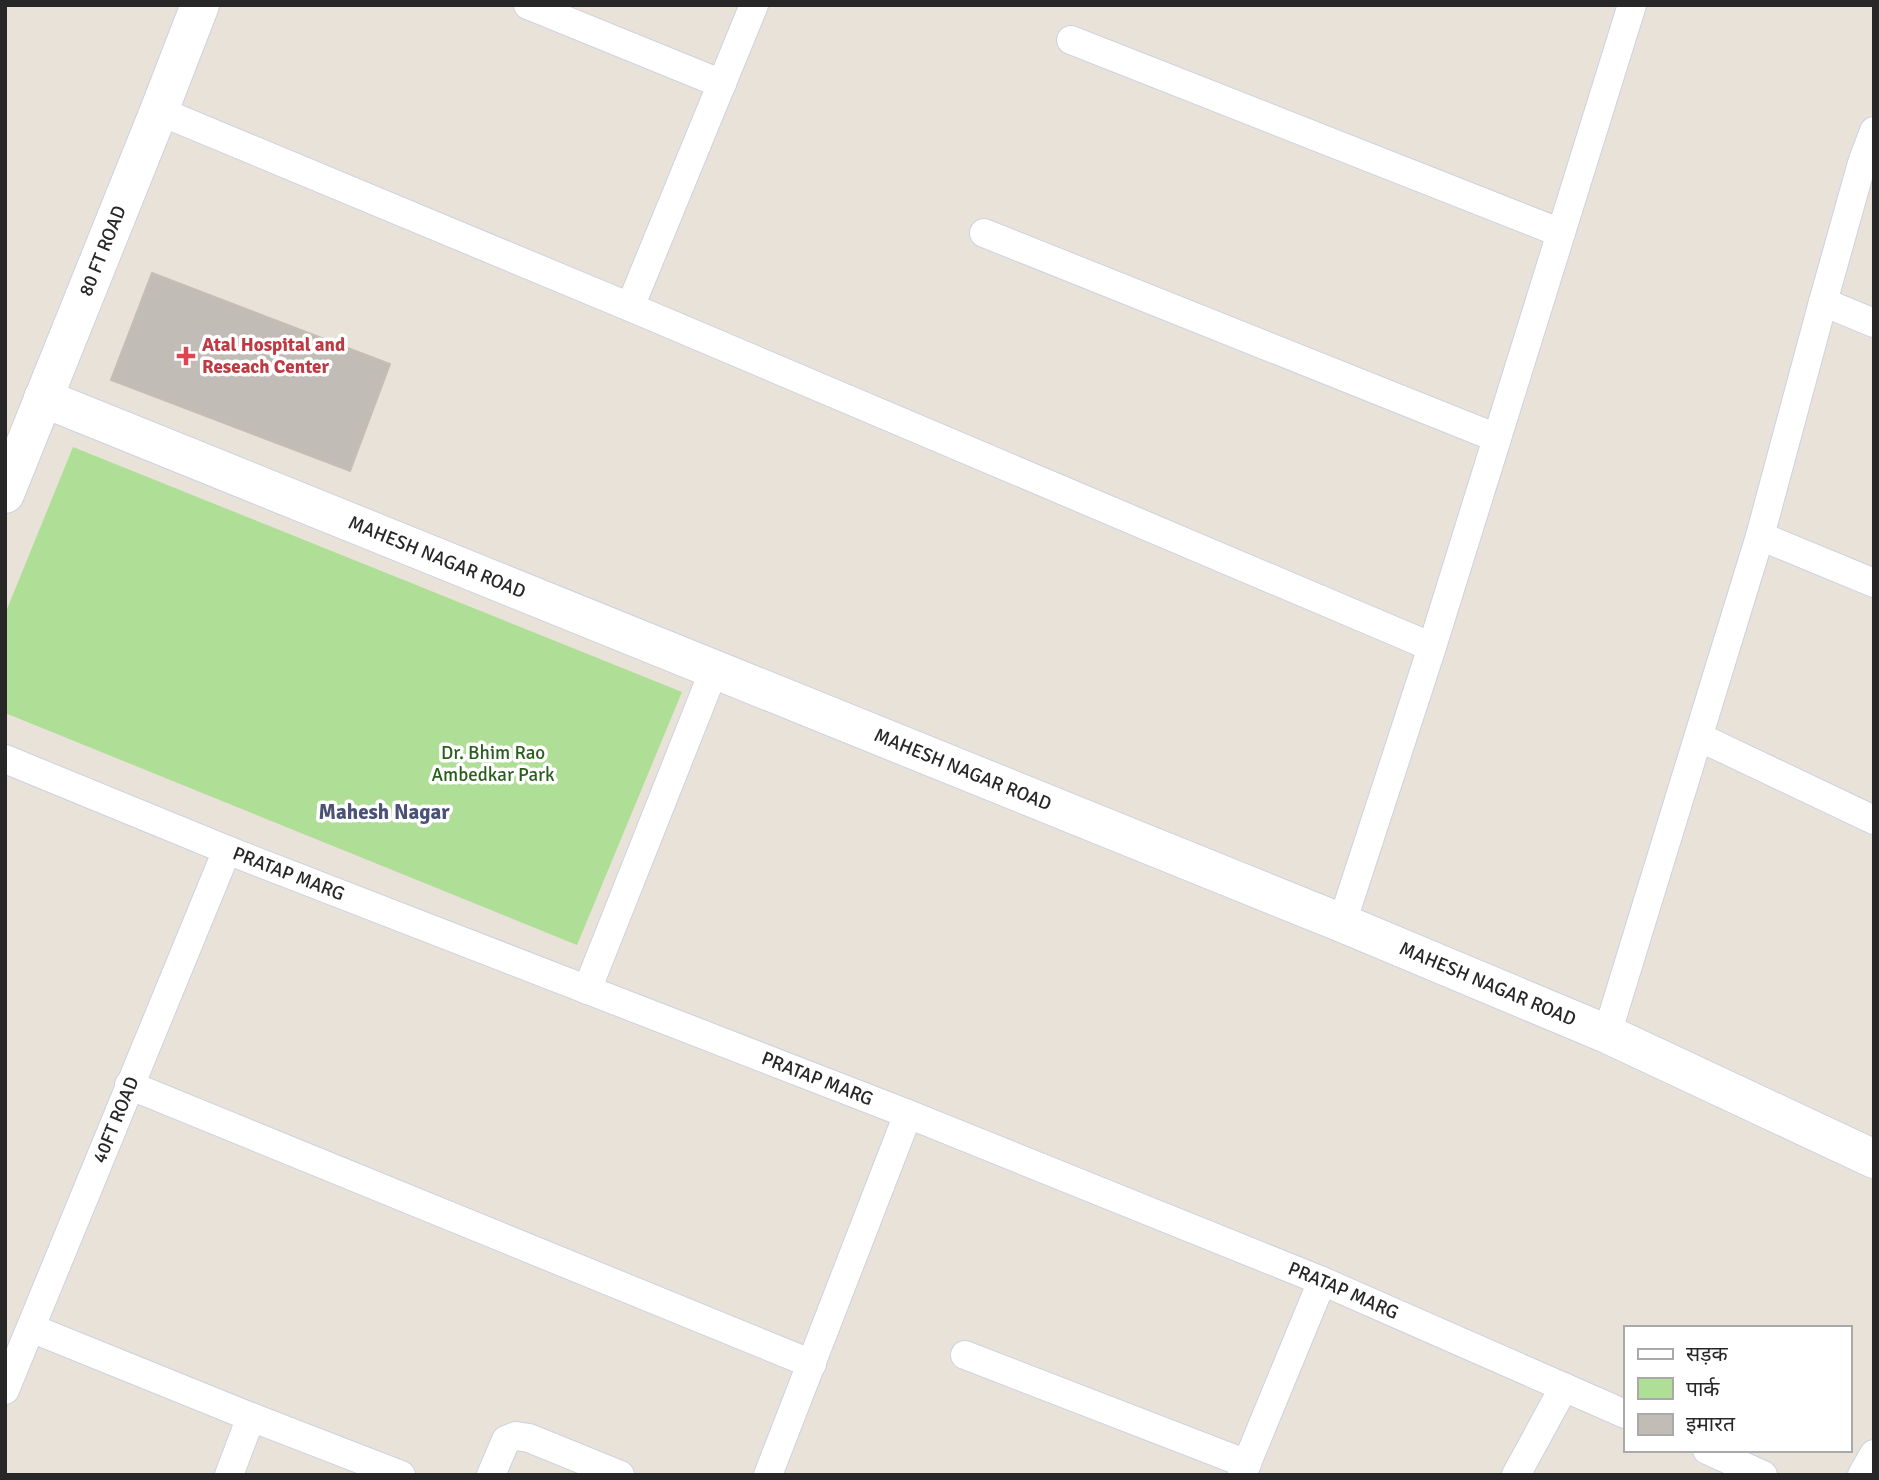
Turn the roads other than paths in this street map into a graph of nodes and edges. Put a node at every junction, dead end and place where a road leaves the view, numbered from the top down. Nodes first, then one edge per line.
1 (200, 5) edge
2 (528, 5) edge
3 (754, 5) edge
4 (1632, 5) edge
5 (1072, 40) dead end
6 (722, 84) junction
7 (159, 111) junction
8 (1874, 131) edge
9 (1868, 162) edge
10 (984, 233) dead end
11 (1561, 233) junction
12 (1823, 302) junction
13 (630, 307) junction
14 (1874, 323) edge
15 (43, 398) junction
16 (1497, 438) junction
17 (5, 494) edge
18 (1760, 536) junction
19 (1874, 583) edge
20 (1432, 646) junction
21 (714, 670) junction
22 (1699, 737) junction
23 (5, 759) edge
24 (1874, 820) edge
25 (227, 850) junction
26 (1342, 923) junction
27 (587, 990) junction
28 (1607, 1034) junction
29 (129, 1085) junction
30 (908, 1114) junction
31 (1874, 1159) edge
32 (1321, 1281) junction
33 (30, 1328) junction
34 (965, 1355) dead end
35 (812, 1364) junction
36 (1564, 1387) junction
37 (5, 1390) edge
38 (1624, 1414) edge
39 (251, 1417) junction
40 (1711, 1452) edge
41 (1245, 1469) edge
42 (229, 1475) edge
43 (401, 1475) edge
44 (491, 1475) edge
45 (620, 1475) edge
46 (768, 1475) edge
47 (1516, 1475) edge
48 (1763, 1475) edge

1 - 7 street, 80 FT ROAD
2 - 6 street
3 - 6 street
4 - 11 street
5 - 11 street
6 - 13 street
7 - 13 street
7 - 15 street, 80 FT ROAD
8 - 9 street
9 - 12 street
10 - 16 street
11 - 16 street
12 - 14 street
12 - 18 street
13 - 20 street
15 - 17 street, 80 FT ROAD
15 - 21 street, MAHESH NAGAR ROAD
16 - 20 street
18 - 19 street
18 - 22 street
20 - 26 street
21 - 26 street, MAHESH NAGAR ROAD
21 - 27 street
22 - 24 street
22 - 28 street
23 - 25 street, PRATAP MARG
25 - 27 street, PRATAP MARG
25 - 29 street, 40FT ROAD
26 - 28 street, MAHESH NAGAR ROAD
27 - 30 street, PRATAP MARG
28 - 31 street, MAHESH NAGAR ROAD
29 - 33 street, 40FT ROAD
29 - 35 street
30 - 32 street, PRATAP MARG
30 - 35 street
32 - 36 street, PRATAP MARG
32 - 41 street
33 - 37 street, 40FT ROAD
33 - 39 street
34 - 41 street
35 - 46 street
36 - 38 street, PRATAP MARG
36 - 47 street
39 - 42 street
39 - 43 street
40 - 48 street
44 - 45 street

